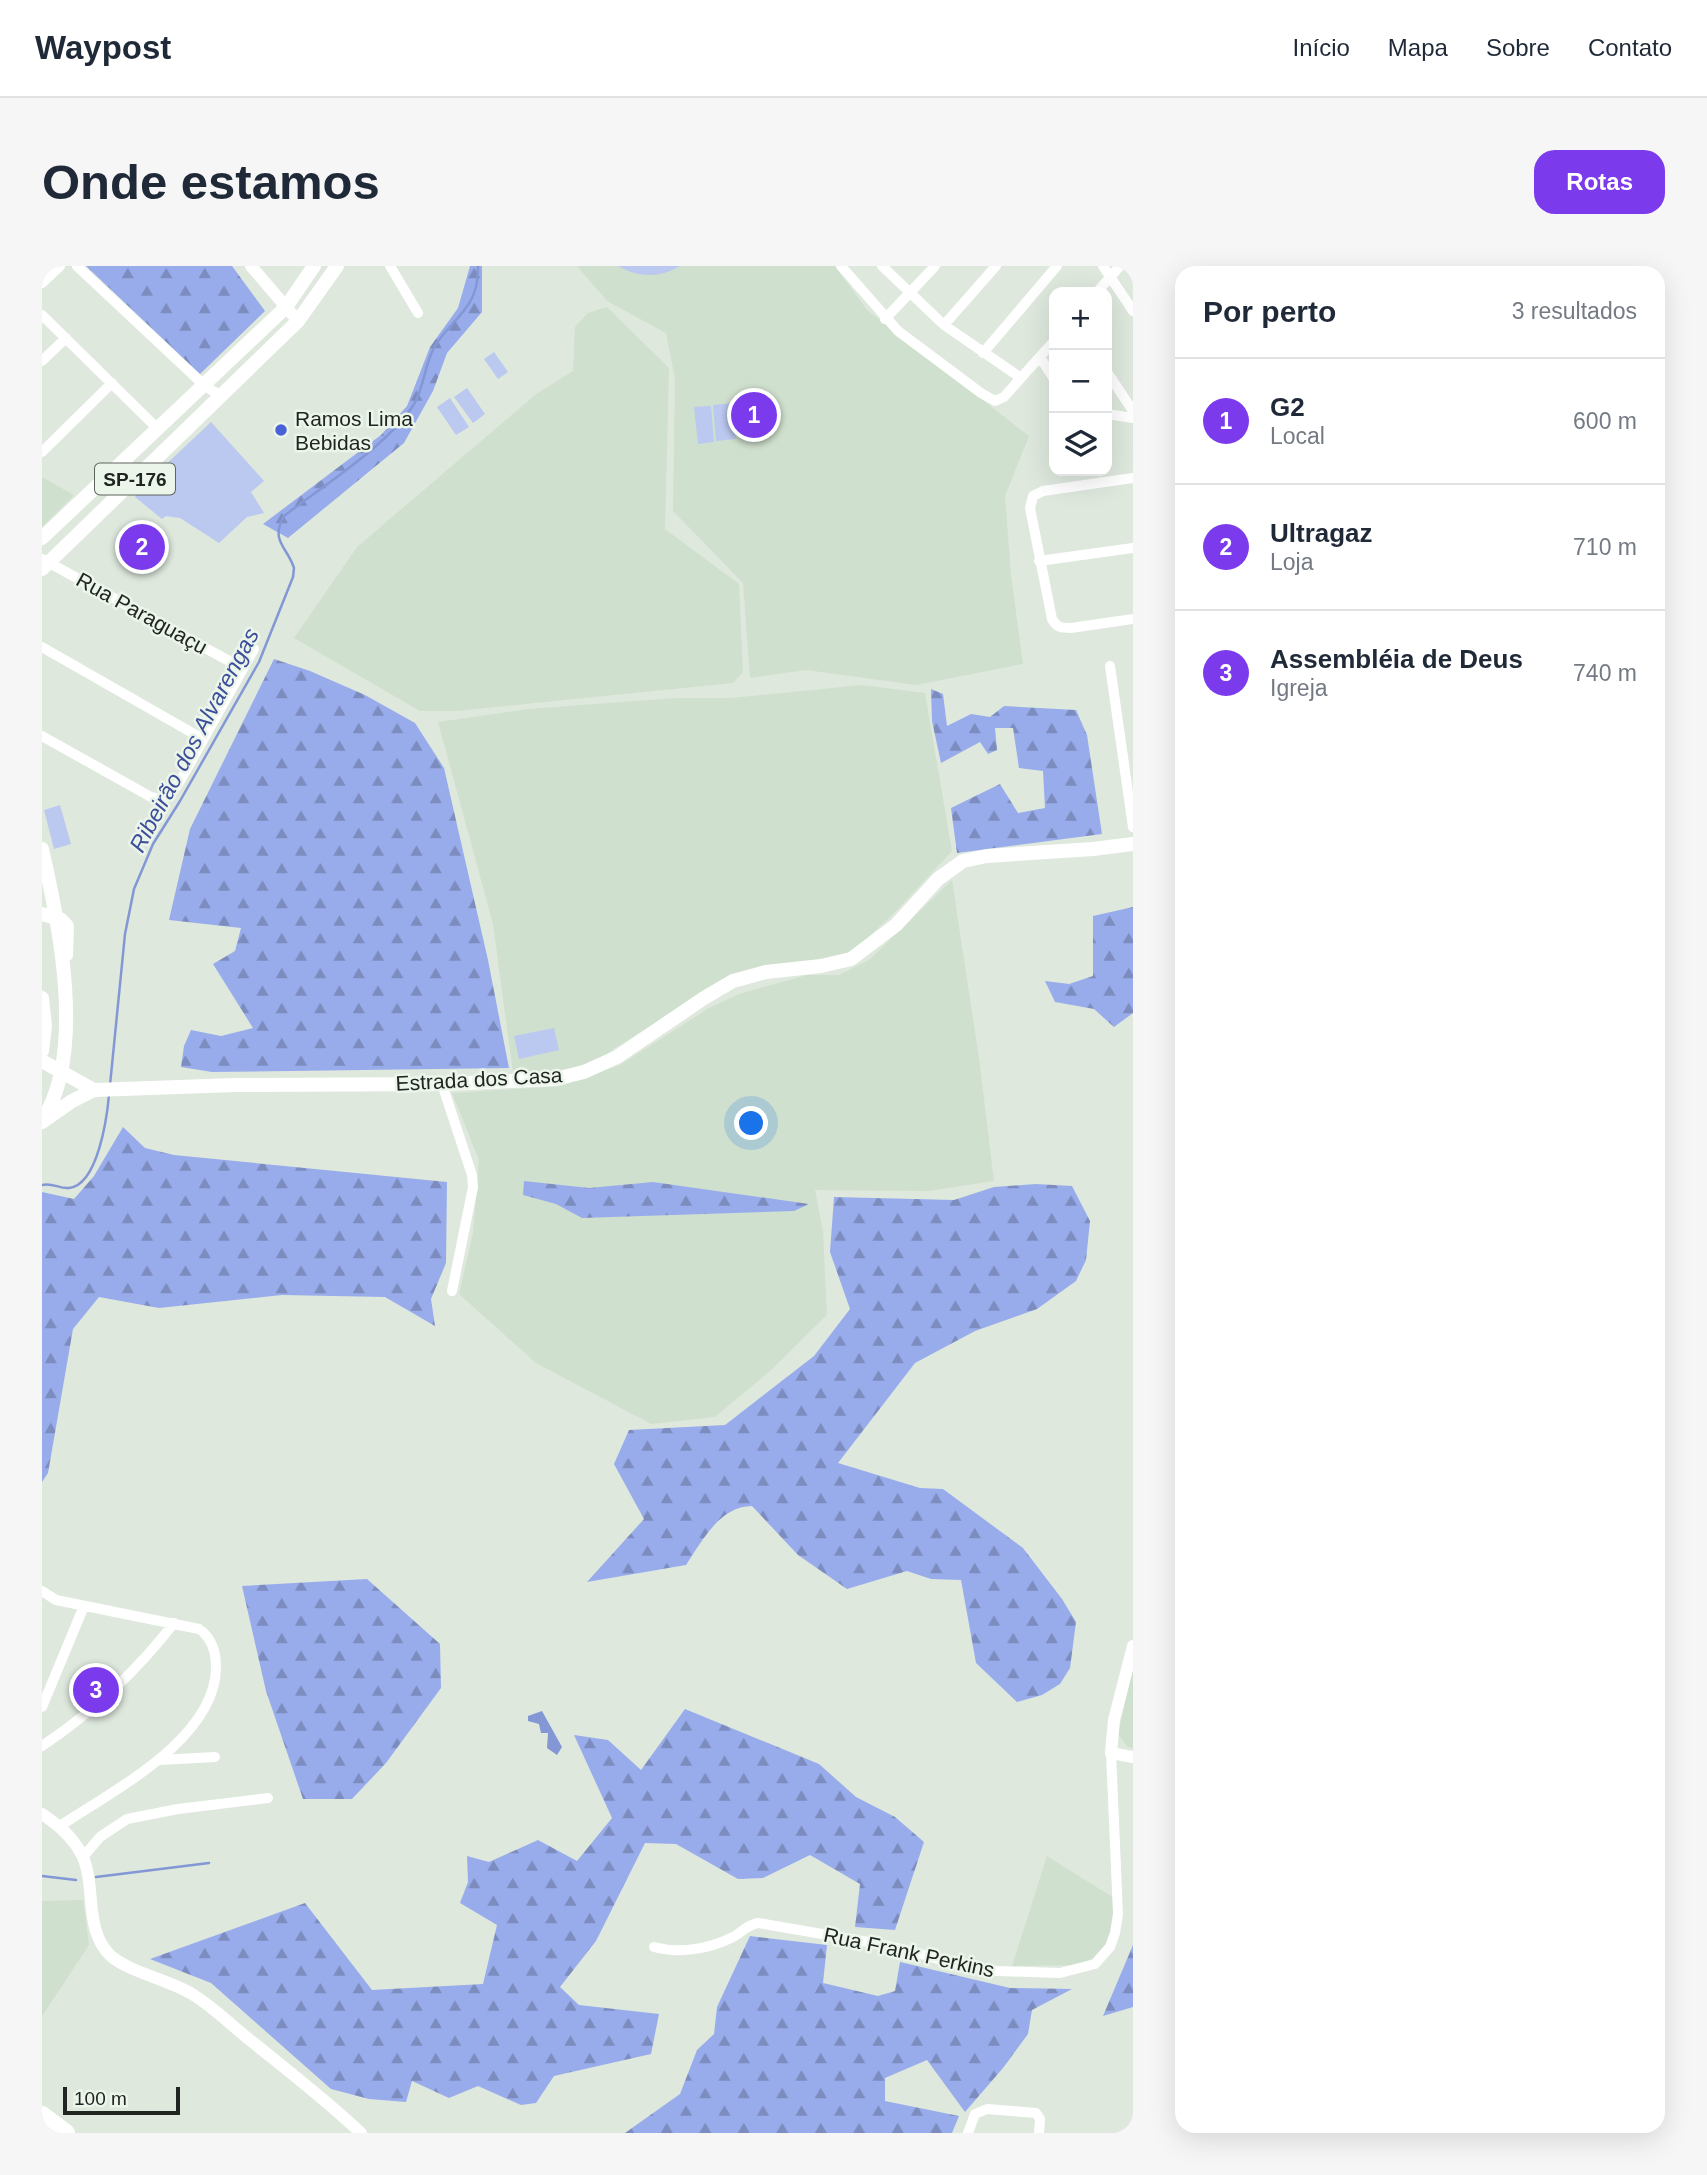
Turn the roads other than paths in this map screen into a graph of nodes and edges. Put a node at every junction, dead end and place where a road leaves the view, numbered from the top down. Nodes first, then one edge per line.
1 (60, 266) edge
2 (77, 266) edge
3 (251, 266) edge
4 (314, 266) edge
5 (337, 266) edge
6 (390, 266) edge
7 (841, 266) edge
8 (882, 266) edge
9 (935, 266) edge
10 (996, 266) edge
11 (1057, 266) edge
12 (1103, 266) edge
13 (1120, 266) edge
14 (1111, 276) junction
15 (42, 283) edge
16 (1101, 287) edge
17 (909, 293) junction
18 (286, 307) junction
19 (1133, 311) edge
20 (418, 313) dead end
21 (42, 315) edge
22 (886, 319) junction
23 (298, 321) junction
24 (944, 325) junction
25 (66, 338) junction
26 (1049, 347) edge
27 (983, 353) junction
28 (1040, 357) junction
29 (42, 361) edge
30 (1049, 371) edge
31 (1021, 377) junction
32 (1112, 380) edge
33 (112, 383) junction
34 (205, 386) junction
35 (221, 396) junction
36 (1133, 411) edge
37 (1112, 415) edge
38 (1133, 418) edge
39 (158, 429) junction
40 (42, 452) edge
41 (1133, 478) edge
42 (42, 538) edge
43 (1133, 548) edge
44 (1040, 561) junction
45 (44, 563) edge
46 (1133, 619) edge
47 (42, 647) edge
48 (254, 649) dead end
49 (1110, 666) dead end
50 (242, 668) junction
51 (42, 736) edge
52 (203, 739) junction
53 (1133, 827) edge
54 (1133, 844) edge
55 (42, 849) edge
56 (48, 916) edge
57 (42, 998) edge
58 (42, 1051) edge
59 (65, 1056) junction
60 (42, 1061) edge
61 (61, 1073) junction
62 (442, 1084) junction
63 (92, 1088) junction
64 (42, 1121) edge
65 (452, 1291) dead end
66 (42, 1591) edge
67 (84, 1606) junction
68 (174, 1623) junction
69 (1133, 1646) edge
70 (42, 1707) edge
71 (42, 1746) edge
72 (1111, 1753) junction
73 (215, 1757) dead end
74 (1133, 1757) edge
75 (158, 1760) junction
76 (268, 1798) dead end
77 (42, 1814) edge
78 (60, 1826) junction
79 (83, 1857) junction
80 (654, 1947) dead end
81 (42, 2115) edge
82 (66, 2133) edge
83 (361, 2133) edge
84 (968, 2133) edge
85 (1039, 2133) edge

1 - 15 street
2 - 34 street
3 - 18 street
4 - 18 main road, SP-176
5 - 23 main road, SP-176
6 - 20 street
7 - 22 street
8 - 17 street
9 - 17 street
10 - 24 street
11 - 27 street
12 - 14 street
13 - 14 street
14 - 16 street
14 - 19 street
17 - 22 street
17 - 24 street
18 - 23 street
18 - 34 main road, SP-176
21 - 25 street
22 - 31 street
23 - 35 main road, SP-176
24 - 27 street
25 - 29 street
25 - 33 street
26 - 28 street
27 - 31 street
28 - 30 street
28 - 31 street
32 - 36 street
33 - 39 street
33 - 40 street
34 - 35 street
34 - 39 main road, SP-176
35 - 45 main road, SP-176
37 - 38 street
39 - 42 main road, SP-176
41 - 44 street
43 - 44 street
44 - 46 street
45 - 50 street, Rua Paraguaçu
47 - 52 street
48 - 50 street
49 - 53 street
50 - 52 street
51 - 52 street
54 - 62 main road, Estrada dos Casa
55 - 56 main road
56 - 59 main road
57 - 58 main road
59 - 61 main road
59 - 63 main road
60 - 61 main road
61 - 63 main road
61 - 64 main road
62 - 63 main road, Estrada dos Casa
62 - 65 street
63 - 64 main road
66 - 67 street
67 - 68 street
67 - 70 street
68 - 71 street
68 - 75 street
69 - 72 street, Rua Frank Perkins
72 - 74 street
72 - 80 street, Rua Frank Perkins
73 - 75 street
75 - 78 street
76 - 79 street
77 - 78 street
78 - 79 street
79 - 83 street
81 - 82 highway
84 - 85 street

